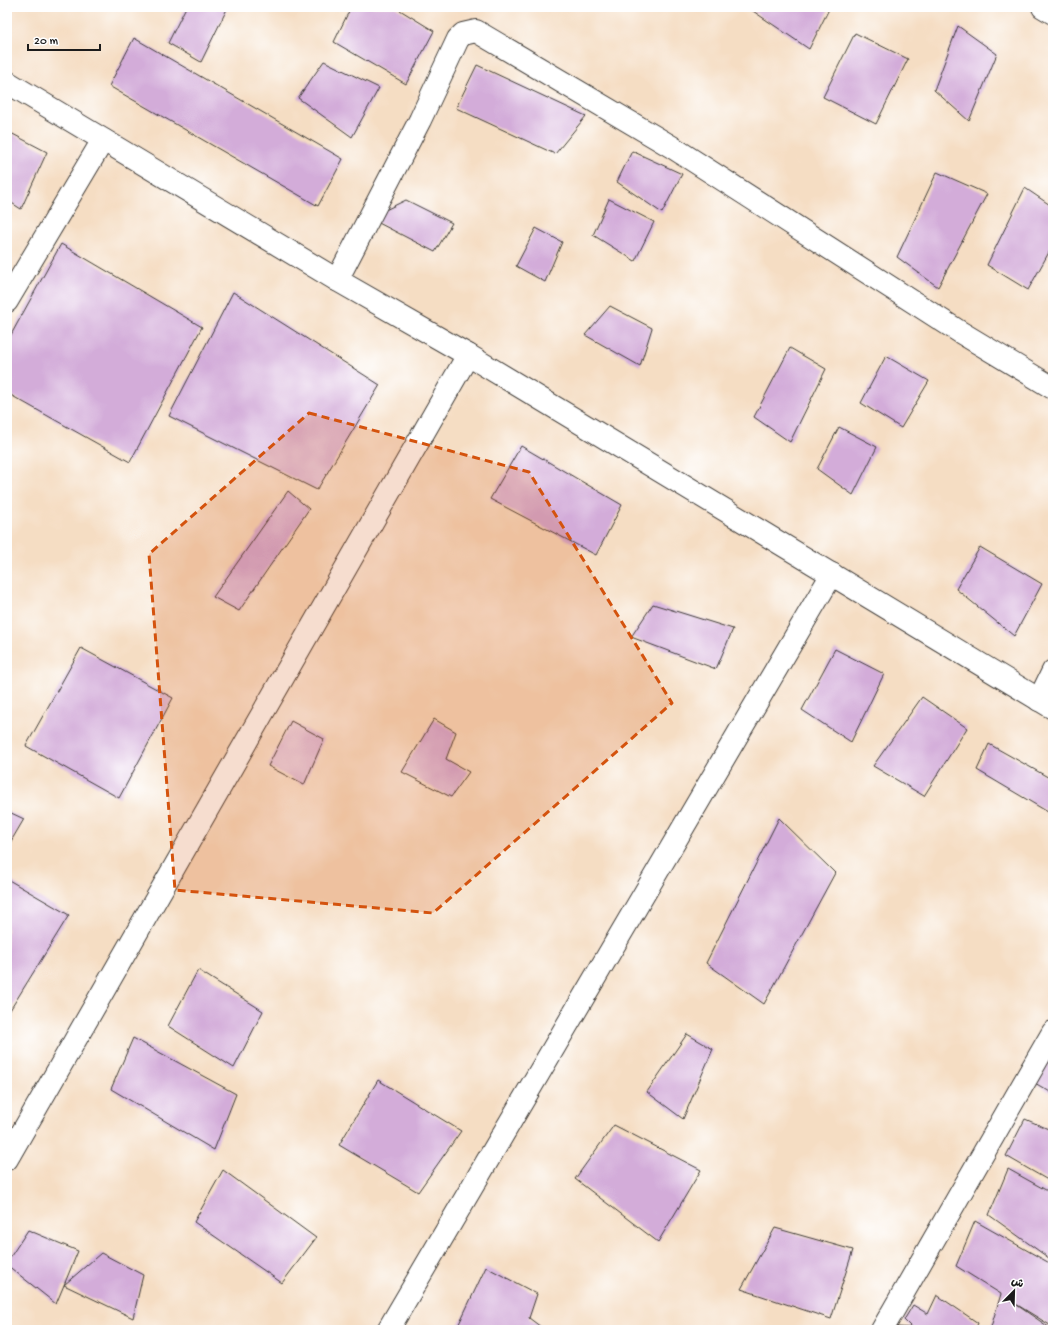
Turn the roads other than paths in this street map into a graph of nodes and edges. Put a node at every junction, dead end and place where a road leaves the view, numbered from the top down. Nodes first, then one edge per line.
1 (1043, 7) edge
2 (1053, 13) edge
3 (7, 82) edge
4 (103, 140) junction
5 (337, 280) junction
6 (7, 301) edge
7 (468, 355) junction
8 (1053, 388) edge
9 (832, 574) junction
10 (1053, 671) edge
11 (1046, 704) edge
12 (1053, 1032) edge
13 (7, 1159) edge
14 (388, 1330) edge
15 (882, 1330) edge

1 - 2 main road
3 - 4 main road
4 - 5 main road
4 - 6 main road
5 - 7 main road
5 - 8 main road
7 - 9 main road
7 - 13 main road
9 - 11 main road
9 - 14 main road
10 - 11 main road
12 - 15 main road

